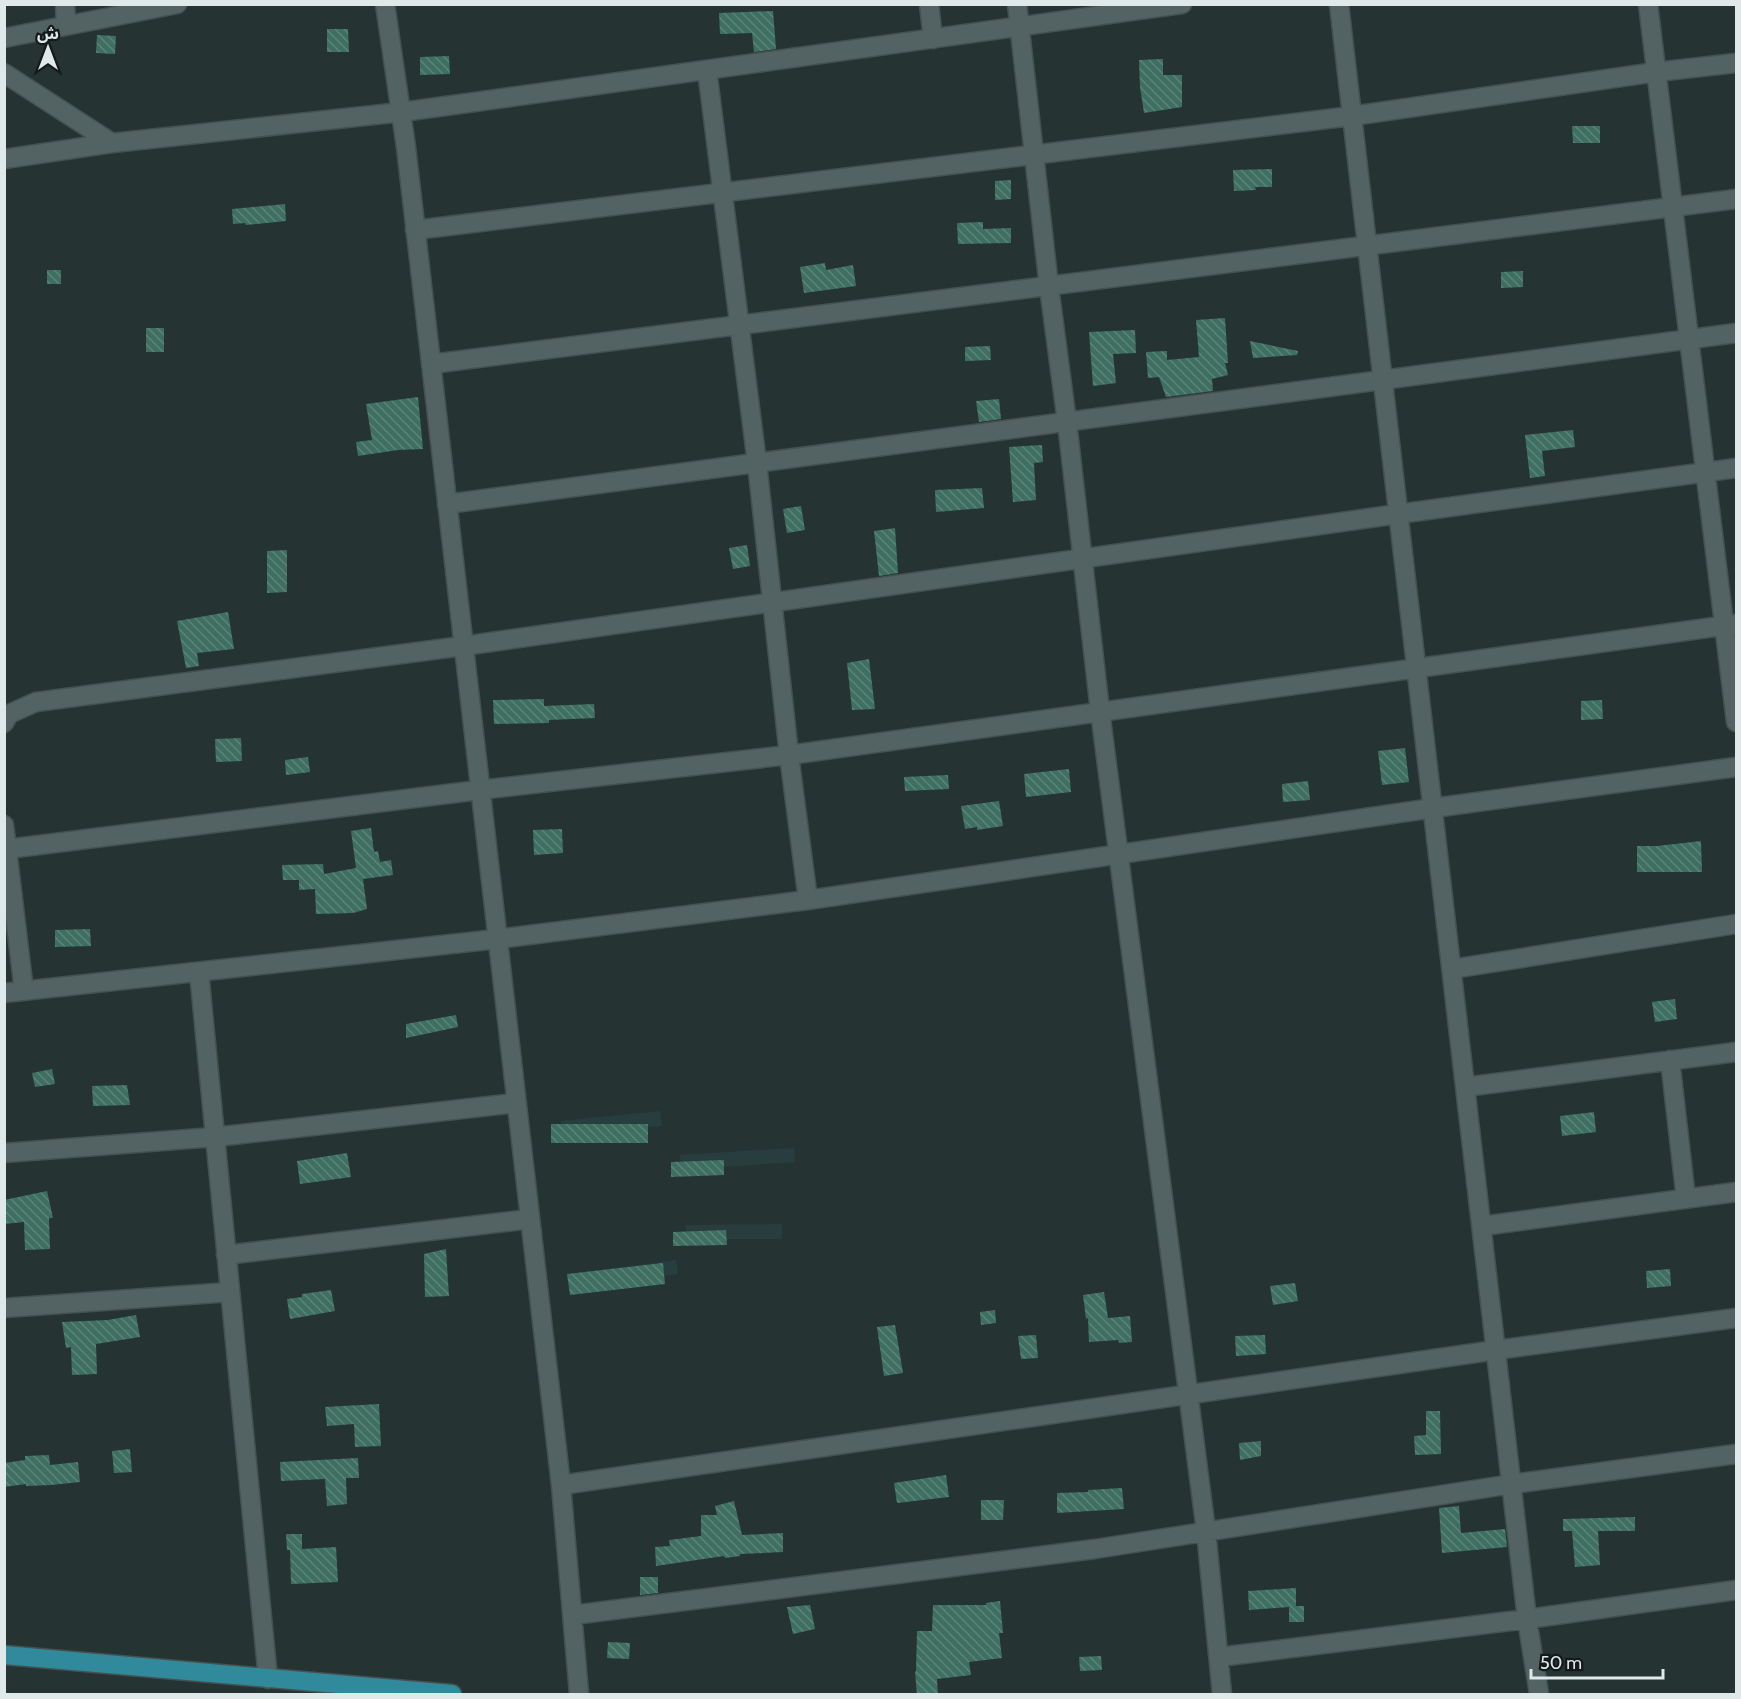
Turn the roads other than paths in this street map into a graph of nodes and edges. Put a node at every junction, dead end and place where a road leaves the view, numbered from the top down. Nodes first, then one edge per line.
1 (65, 4) edge
2 (177, 4) edge
3 (385, 4) edge
4 (929, 4) edge
5 (1017, 4) edge
6 (1182, 4) edge
7 (1339, 4) edge
8 (1648, 4) edge
9 (66, 26) junction
10 (1020, 27) junction
11 (4, 38) edge
12 (933, 39) junction
13 (1737, 63) edge
14 (707, 70) junction
15 (1656, 72) junction
16 (4, 73) edge
17 (402, 112) junction
18 (1352, 116) junction
19 (112, 143) junction
20 (1033, 155) junction
21 (4, 159) edge
22 (723, 192) junction
23 (1737, 199) edge
24 (1673, 206) junction
25 (415, 230) junction
26 (1367, 247) junction
27 (1048, 287) junction
28 (739, 326) junction
29 (1737, 333) edge
30 (1689, 338) junction
31 (431, 364) junction
32 (1383, 380) junction
33 (1067, 422) junction
34 (757, 463) junction
35 (1737, 468) edge
36 (1706, 472) junction
37 (447, 504) junction
38 (1398, 514) junction
39 (1083, 559) junction
40 (772, 602) junction
41 (1731, 625) edge
42 (463, 646) junction
43 (1416, 667) junction
44 (1100, 711) junction
45 (1737, 722) edge
46 (4, 723) edge
47 (789, 754) junction
48 (1737, 767) edge
49 (479, 790) junction
50 (1433, 808) junction
51 (4, 825) edge
52 (7, 849) junction
53 (1118, 854) junction
54 (808, 900) junction
55 (1737, 924) edge
56 (497, 939) junction
57 (1452, 969) junction
58 (199, 972) junction
59 (24, 991) junction
60 (4, 993) edge
61 (1737, 1052) edge
62 (1670, 1060) junction
63 (1466, 1087) junction
64 (516, 1103) junction
65 (215, 1137) junction
66 (4, 1153) edge
67 (1737, 1192) edge
68 (1686, 1198) junction
69 (530, 1219) junction
70 (1482, 1226) junction
71 (226, 1255) junction
72 (230, 1292) junction
73 (4, 1308) edge
74 (1737, 1318) edge
75 (1496, 1350) junction
76 (1189, 1394) junction
77 (1737, 1454) edge
78 (1512, 1484) junction
79 (561, 1485) junction
80 (1206, 1532) junction
81 (1737, 1590) edge
82 (573, 1615) junction
83 (1527, 1619) junction
84 (4, 1655) edge
85 (1218, 1657) junction
86 (268, 1679) junction
87 (309, 1689) edge
88 (452, 1695) edge
89 (579, 1695) edge
90 (1222, 1695) edge
91 (1539, 1695) edge

1 - 9 street
2 - 9 street
3 - 17 street
4 - 12 street
5 - 10 street
6 - 10 street
7 - 18 street
8 - 15 street
9 - 11 street
10 - 12 street
10 - 20 street
12 - 14 street
13 - 15 street
14 - 17 street
14 - 22 street
15 - 18 street
15 - 24 street
16 - 19 street
17 - 19 street
17 - 25 street
18 - 20 street
18 - 26 street
19 - 21 street
20 - 22 street
20 - 27 street
22 - 25 street
22 - 28 street
23 - 24 street
24 - 26 street
24 - 30 street
25 - 31 street
26 - 27 street
26 - 32 street
27 - 28 street
27 - 33 street
28 - 31 street
28 - 34 street
29 - 30 street
30 - 32 street
30 - 36 street
31 - 37 street
32 - 33 street
32 - 38 street
33 - 34 street
33 - 39 street
34 - 37 street
34 - 40 street
35 - 36 street
36 - 38 street
36 - 41 street
37 - 42 street
38 - 39 street
38 - 43 street
39 - 40 street
39 - 44 street
40 - 42 street
40 - 47 street
41 - 43 street
41 - 45 street
42 - 46 street
42 - 49 street
43 - 44 street
43 - 50 street
44 - 47 street
44 - 53 street
47 - 49 street
47 - 54 street
48 - 50 street
49 - 52 street
49 - 56 street
50 - 53 street
50 - 57 street
51 - 52 street
52 - 59 street
53 - 54 street
53 - 76 street
54 - 56 street
55 - 57 street
56 - 58 street
56 - 64 street
57 - 63 street
58 - 59 street
58 - 65 street
59 - 60 street
61 - 62 street
62 - 63 street
62 - 68 street
63 - 70 street
64 - 65 street
64 - 69 street
65 - 66 street
65 - 71 street
67 - 68 street
68 - 70 street
69 - 71 street
69 - 79 street
70 - 75 street
71 - 72 street
72 - 73 street
72 - 86 street
74 - 75 street
75 - 76 street
75 - 78 street
76 - 79 street
76 - 80 street
77 - 78 street
78 - 80 street
78 - 83 street
79 - 82 street
80 - 82 street
80 - 85 street
81 - 83 street
82 - 89 street
83 - 85 street
83 - 91 street
84 - 86 main road
85 - 90 street
86 - 87 main road
87 - 88 main road

